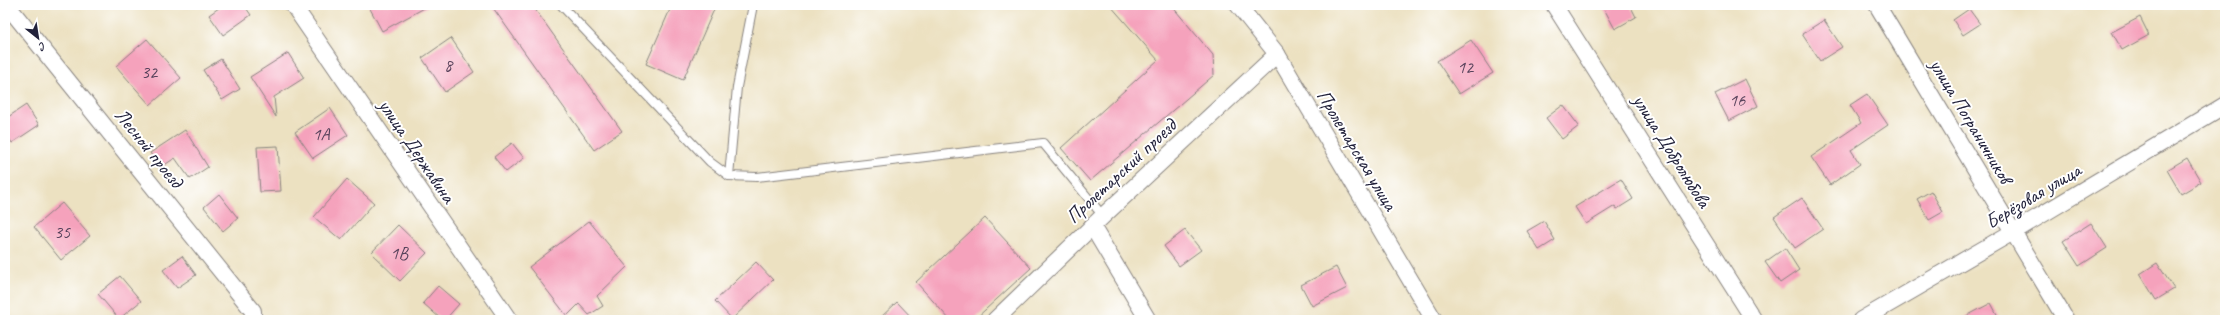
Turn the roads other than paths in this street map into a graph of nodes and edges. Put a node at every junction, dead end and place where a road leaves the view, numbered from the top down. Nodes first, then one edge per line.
1 (7, 5) edge
2 (293, 5) edge
3 (561, 5) edge
4 (753, 5) edge
5 (1238, 5) edge
6 (1554, 5) edge
7 (1877, 5) edge
8 (1277, 54) junction
9 (2225, 105) edge
10 (729, 176) junction
11 (1098, 221) junction
12 (2013, 232) junction
13 (253, 320) edge
14 (509, 320) edge
15 (995, 320) edge
16 (1148, 320) edge
17 (1434, 320) edge
18 (1754, 320) edge
19 (1861, 320) edge
20 (2066, 320) edge

1 - 13 street, Лесной проезд
2 - 14 street, улица Державина
3 - 10 lane
4 - 10 lane
5 - 8 street, Пролетарская улица
6 - 18 street, улица Добролюбова
7 - 12 street, улица Пограничников
8 - 11 street, Пролетарский проезд
8 - 17 street, Пролетарская улица
9 - 12 street, Берёзовая улица
10 - 11 lane
11 - 15 street, Пролетарский проезд
11 - 16 street
12 - 19 street, Берёзовая улица
12 - 20 street, улица Пограничников

